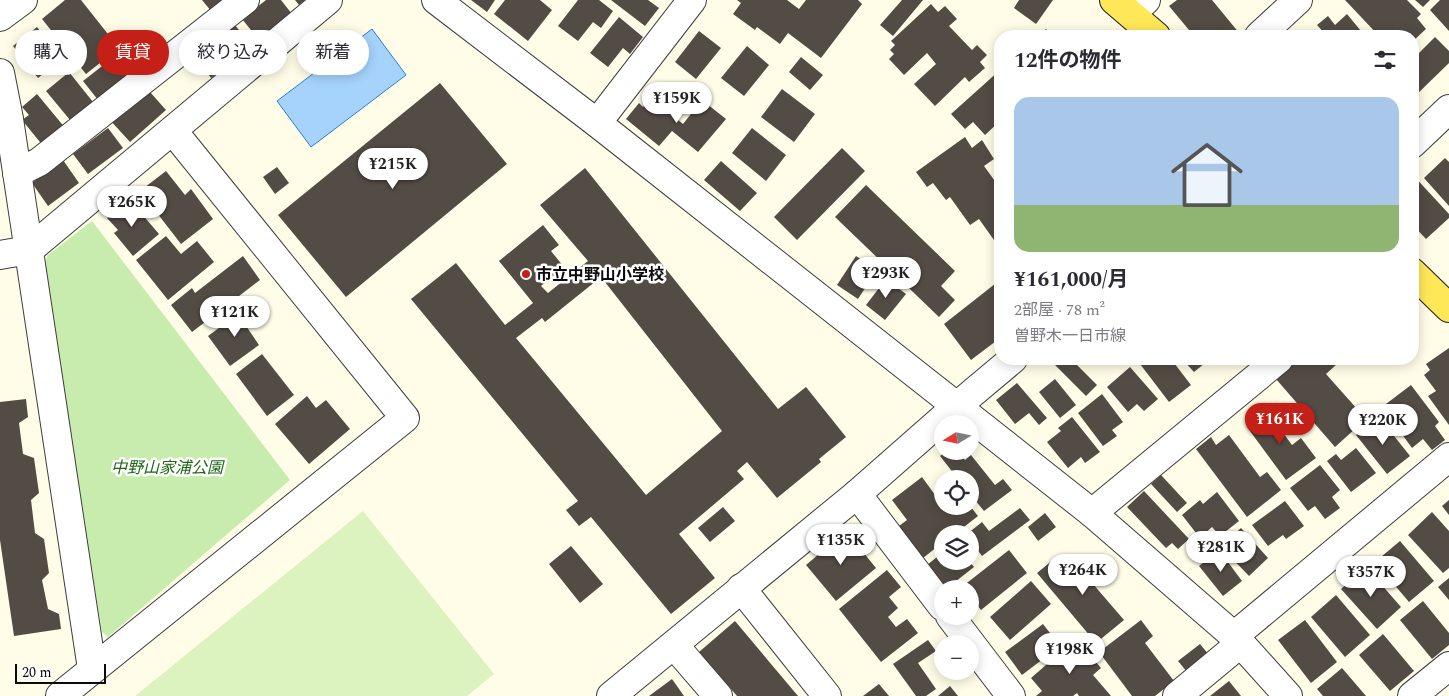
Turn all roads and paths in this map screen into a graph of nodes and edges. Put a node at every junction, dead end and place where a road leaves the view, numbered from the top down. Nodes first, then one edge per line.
1 (23, 0) edge
2 (245, 0) edge
3 (328, 0) edge
4 (436, 0) edge
5 (692, 0) edge
6 (1298, 0) edge
7 (1130, 5) edge
8 (0, 17) edge
9 (1151, 30) edge
10 (1266, 30) edge
11 (0, 73) edge
12 (1449, 109) edge
13 (597, 123) junction
14 (173, 131) junction
15 (1419, 137) edge
16 (17, 173) junction
17 (29, 250) junction
18 (0, 255) edge
19 (1419, 279) edge
20 (1449, 308) edge
21 (1006, 365) edge
22 (1272, 365) edge
23 (957, 406) junction
24 (1449, 457) edge
25 (857, 494) junction
26 (1092, 513) junction
27 (741, 588) junction
28 (934, 595) edge
29 (957, 625) edge
30 (1237, 640) junction
31 (674, 644) junction
32 (1449, 666) edge
33 (92, 669) junction
34 (60, 696) edge
35 (611, 696) edge
36 (718, 696) edge
37 (827, 696) edge
38 (1010, 696) edge
39 (1177, 696) edge
40 (1288, 696) edge
41 (1412, 696) edge

1 - 8 street
2 - 16 street
3 - 14 street
4 - 13 street
5 - 13 street
6 - 10 street
7 - 9 main road
11 - 16 street
12 - 15 street
13 - 23 street
14 - 17 street
14 - 33 street
16 - 17 street
17 - 18 street
17 - 33 street
19 - 20 main road
21 - 23 street
22 - 26 street
23 - 25 street
23 - 26 street
24 - 30 street
25 - 27 street
25 - 28 street
26 - 30 street
27 - 31 street
27 - 37 street
29 - 38 street
30 - 39 street
30 - 40 street
31 - 35 street
31 - 36 street
32 - 41 street
33 - 34 street

